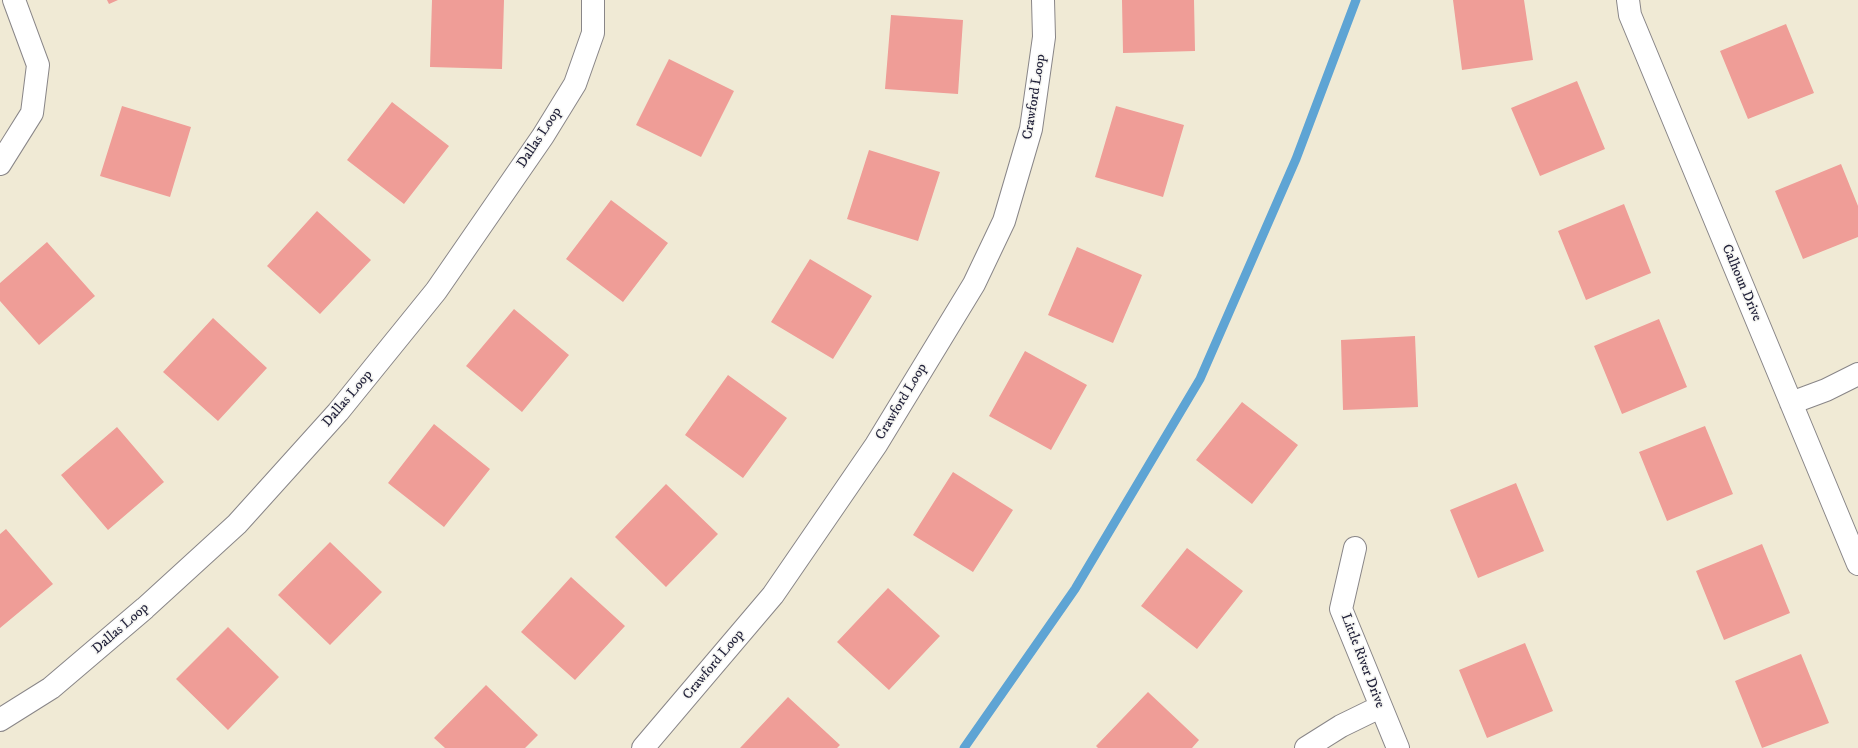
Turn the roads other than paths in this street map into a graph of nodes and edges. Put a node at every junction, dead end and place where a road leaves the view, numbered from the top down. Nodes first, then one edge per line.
1 (14, 0) edge
2 (593, 0) edge
3 (1043, 0) edge
4 (1628, 0) edge
5 (0, 164) edge
6 (1858, 374) edge
7 (1791, 403) junction
8 (1355, 548) dead end
9 (1858, 564) edge
10 (1380, 707) junction
11 (0, 720) edge
12 (643, 748) edge
13 (1306, 748) edge
14 (1398, 748) edge

1 - 5 street
2 - 11 street, Dallas Loop
3 - 12 street, Crawford Loop
4 - 7 street, Calhoun Drive
6 - 7 street
7 - 9 street, Calhoun Drive
8 - 10 street, Little River Drive
10 - 13 street
10 - 14 street, Little River Drive

